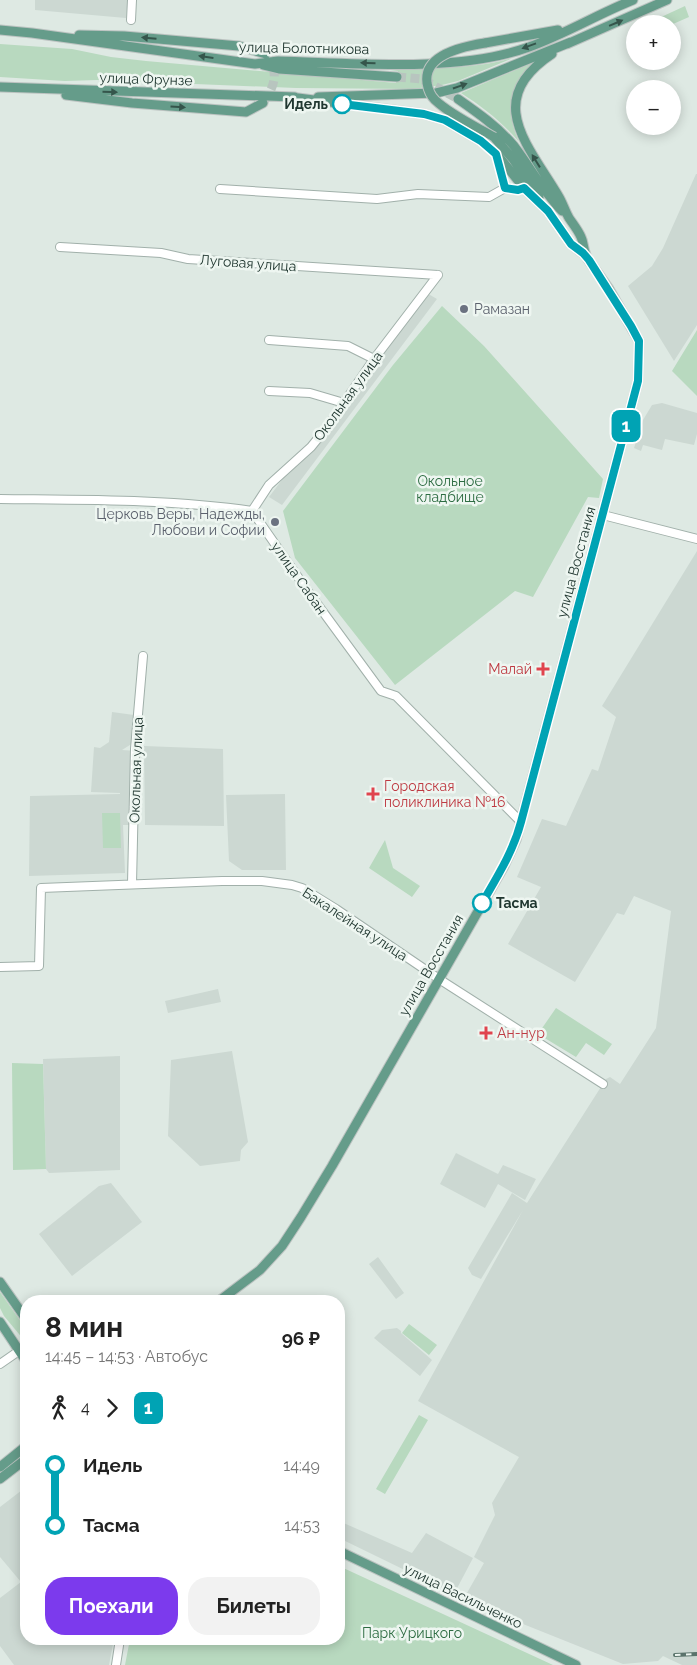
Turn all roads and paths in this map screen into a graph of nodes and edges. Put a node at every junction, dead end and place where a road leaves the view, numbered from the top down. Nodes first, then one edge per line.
1 (132, 0) edge
2 (633, 0) edge
3 (667, 0) edge
4 (131, 20) dead end
5 (573, 27) junction
6 (0, 30) edge
7 (32, 33) junction
8 (571, 42) junction
9 (266, 54) dead end
10 (255, 64) junction
11 (398, 77) tunnel mouth
12 (0, 87) edge
13 (26, 89) junction
14 (290, 97) junction
15 (458, 98) tunnel mouth
16 (263, 103) dead end
17 (524, 188) junction
18 (220, 189) dead end
19 (548, 211) junction
20 (569, 218) junction
21 (60, 247) dead end
22 (589, 260) junction
23 (438, 276) joint
24 (269, 340) dead end
25 (374, 359) junction
26 (269, 391) dead end
27 (344, 403) junction
28 (0, 499) edge
29 (252, 511) junction
30 (603, 515) junction
31 (697, 539) edge
32 (142, 656) dead end
33 (521, 822) junction
34 (132, 884) junction
35 (0, 967) edge
36 (439, 978) junction
37 (602, 1084) dead end
38 (0, 1282) edge
39 (227, 1295) edge
40 (20, 1310) edge
41 (0, 1322) edge
42 (20, 1345) edge
43 (20, 1351) edge
44 (0, 1364) edge
45 (20, 1451) edge
46 (20, 1463) edge
47 (0, 1467) edge
48 (0, 1479) edge
49 (345, 1554) edge
50 (119, 1645) edge
51 (116, 1665) edge
52 (576, 1665) edge

1 - 4 street
2 - 5 main road
8 -> 3 main road
5 -> 10 main road, улица Болотникова
5 - 19 main road, bridge
6 - 7 main road, улица Болотникова
9 -> 7 main road
10 -> 7 main road, улица Болотникова
14 -> 8 main road
20 -> 8 main road
10 - 11 main road
12 - 13 main road, улица Фрунзе
13 -> 14 main road, улица Фрунзе
13 -> 16 main road
14 - 17 main road, улица Восстания
15 - 20 main road
17 - 18 street
17 - 19 main road, улица Восстания
19 - 22 main road, улица Восстания
20 - 22 main road, улица Восстания
21 - 23 street, Луговая улица
22 - 30 main road, улица Восстания
23 - 25 street, Окольная улица
24 - 25 street
25 - 27 street, Окольная улица
26 - 27 street
27 - 29 street, Окольная улица
28 - 29 street
29 - 33 street, улица Сабан
30 - 31 street
30 - 33 main road, улица Восстания
32 - 34 street, Окольная улица
33 - 36 main road, улица Восстания
34 - 35 street, Бакалейная улица
34 - 36 street, Бакалейная улица
36 - 37 street, Бакалейная улица
36 - 39 main road, улица Восстания
38 - 40 main road
41 - 42 main road
43 - 44 street
45 - 47 main road
46 - 48 main road
49 - 52 main road, улица Васильченко
50 - 51 street

